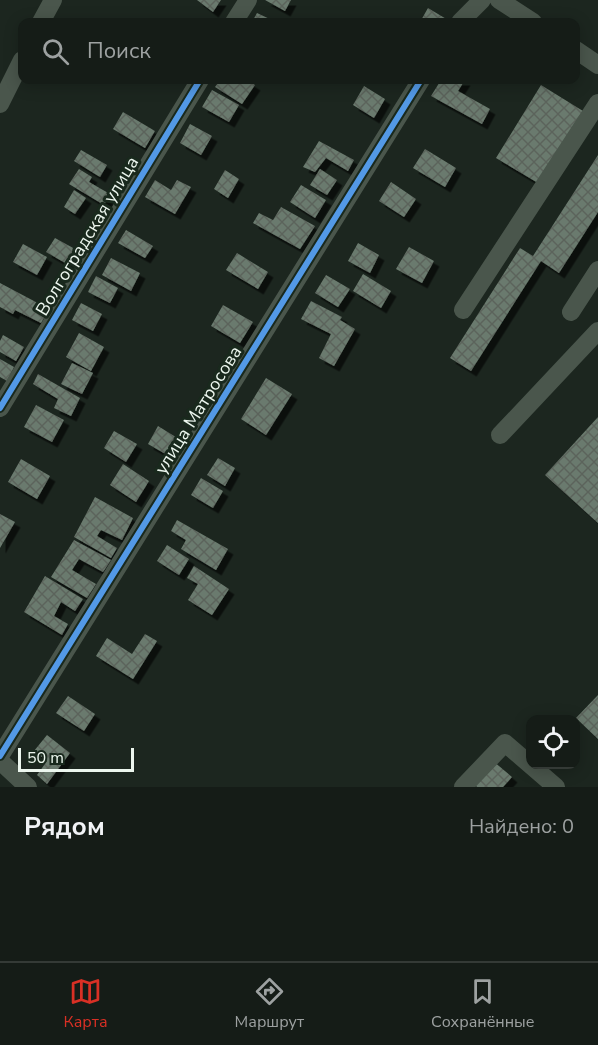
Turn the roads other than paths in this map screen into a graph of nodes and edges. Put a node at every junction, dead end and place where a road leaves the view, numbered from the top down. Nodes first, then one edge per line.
1 (53, 0) edge
2 (248, 0) edge
3 (482, 0) edge
4 (499, 0) edge
5 (43, 18) edge
6 (237, 18) edge
7 (464, 18) edge
8 (527, 18) edge
9 (580, 53) edge
10 (598, 65) edge
11 (18, 68) edge
12 (198, 84) edge
13 (419, 84) edge
14 (598, 103) edge
15 (0, 104) edge
16 (598, 270) edge
17 (464, 310) dead end
18 (571, 312) dead end
19 (598, 331) edge
20 (0, 408) edge
21 (500, 435) dead end
22 (0, 756) edge
23 (0, 761) edge
24 (28, 787) edge
25 (463, 787) edge
26 (556, 787) edge

1 - 5 street
2 - 6 street
3 - 7 street
4 - 8 street
9 - 10 street
11 - 15 street
12 - 20 street, Волгоградская улица
13 - 22 street, улица Матросова
14 - 17 street
16 - 18 street
19 - 21 street
23 - 24 street
25 - 26 street

